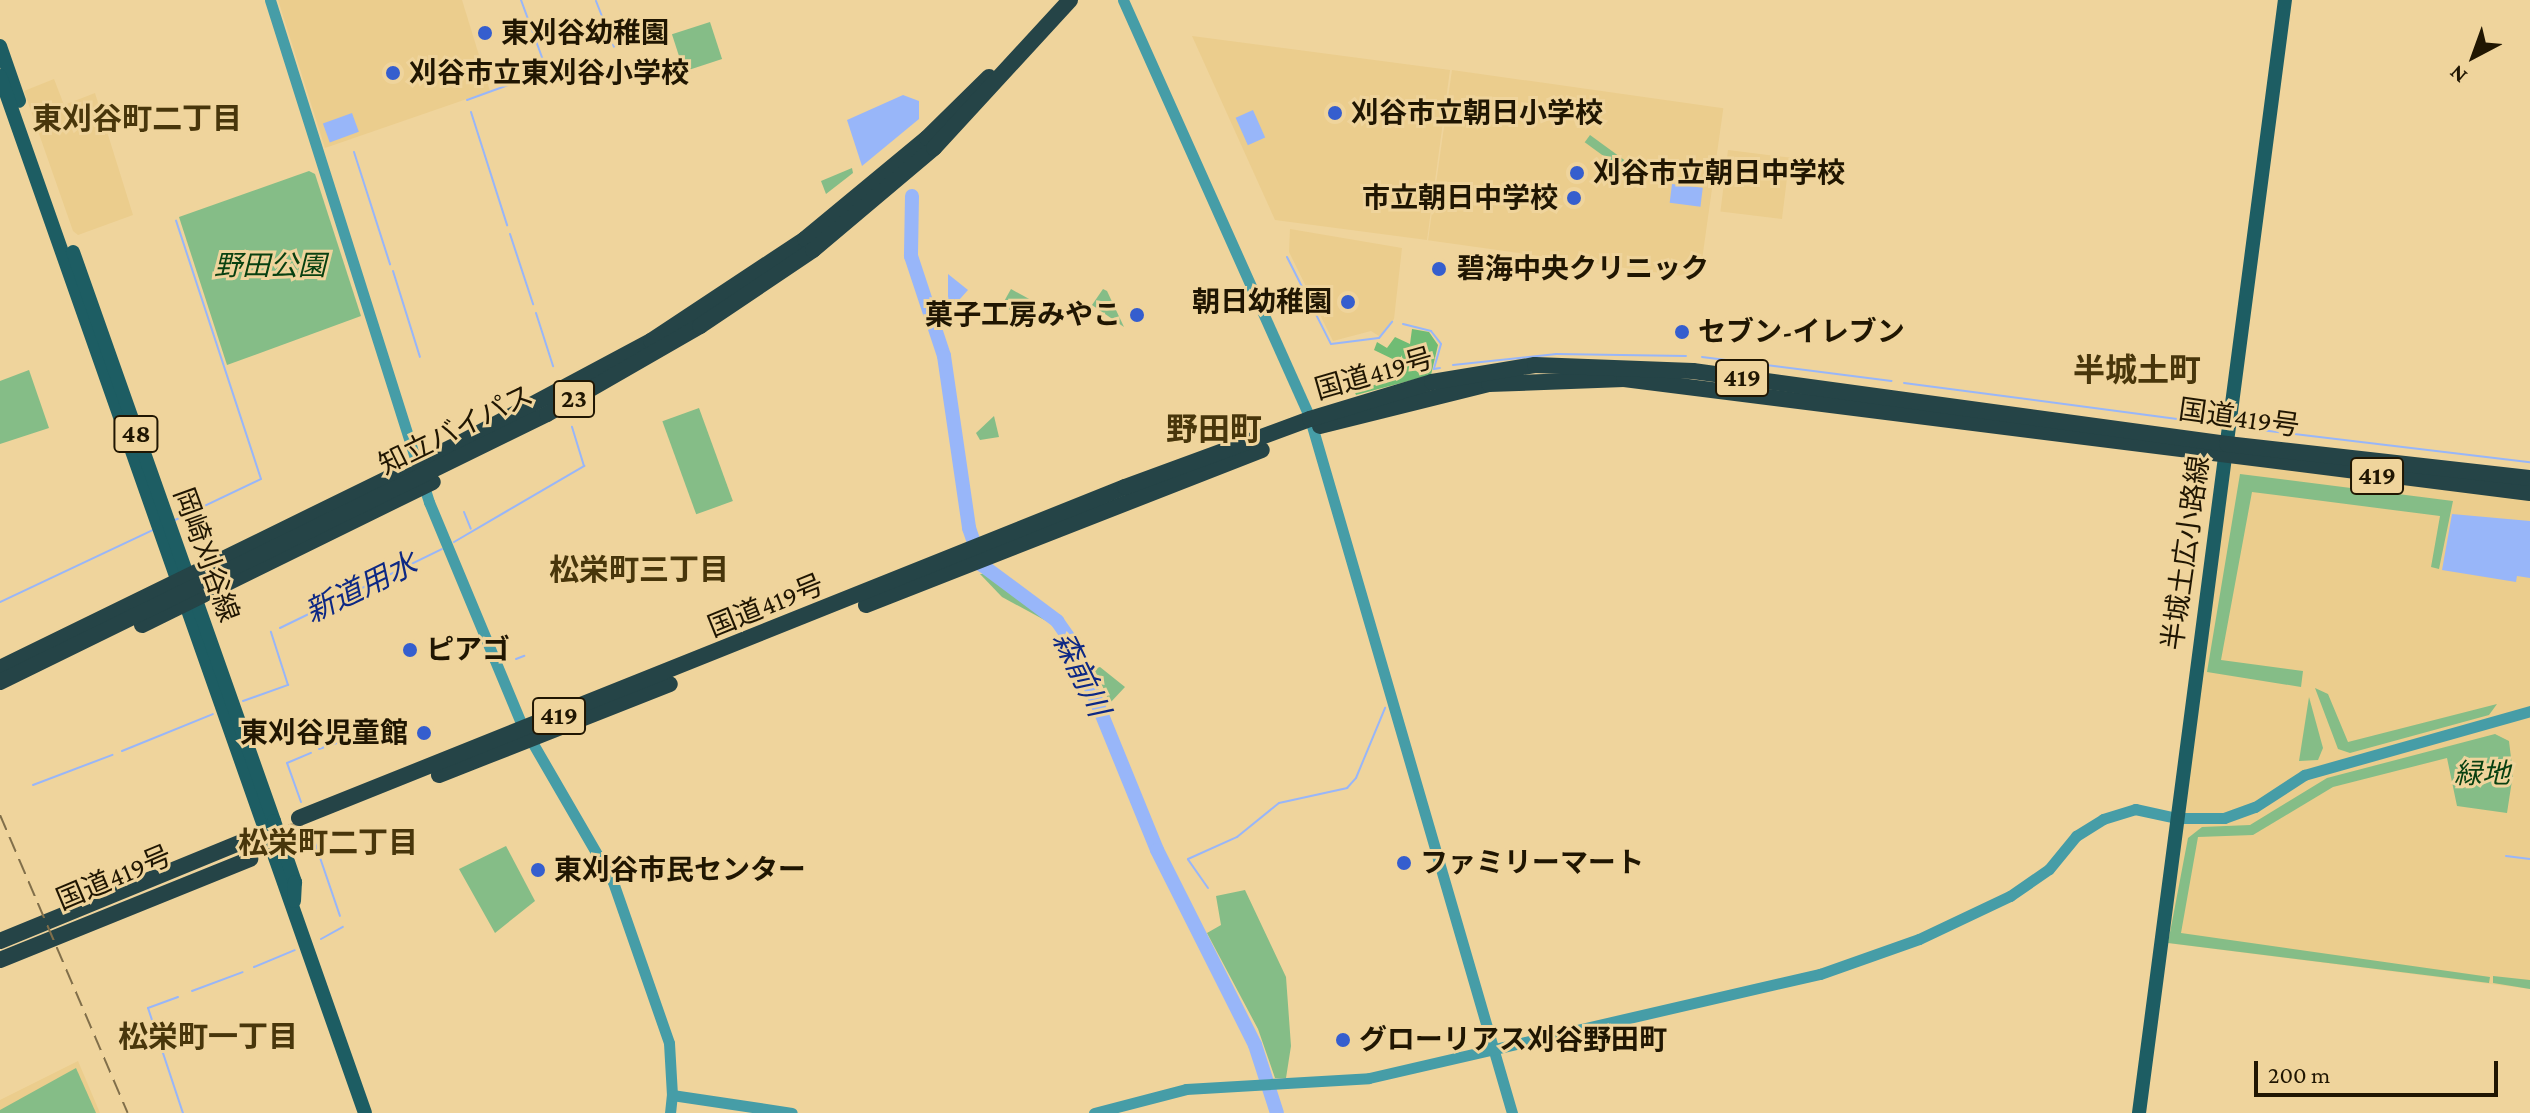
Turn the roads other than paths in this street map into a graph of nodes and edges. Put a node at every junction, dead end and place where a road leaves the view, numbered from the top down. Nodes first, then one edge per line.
1 (270, 0) edge
2 (1057, 0) edge
3 (1070, 0) edge
4 (1123, 0) edge
5 (2285, 0) edge
6 (0, 46) edge
7 (0, 76) edge
8 (544, 408) junction
9 (1312, 424) junction
10 (2227, 438) junction
11 (2530, 478) edge
12 (2530, 493) edge
13 (979, 551) junction
14 (179, 571) junction
15 (190, 603) junction
16 (0, 657) edge
17 (0, 668) edge
18 (0, 682) edge
19 (0, 694) edge
20 (2530, 711) edge
21 (527, 735) junction
22 (2177, 818) junction
23 (301, 822) tunnel mouth
24 (245, 846) junction
25 (0, 934) edge
26 (0, 941) edge
27 (0, 952) edge
28 (0, 960) edge
29 (1496, 1048) junction
30 (672, 1095) junction
31 (365, 1113) edge
32 (670, 1113) edge
33 (792, 1113) edge
34 (1094, 1113) edge
35 (1512, 1113) edge
36 (2139, 1113) edge

1 - 21 street
2 - 8 highway, 知立バイパス / 23
3 - 8 highway, 知立バイパス / 23
4 - 9 street
5 - 10 main road, 半城土広小路線
6 - 14 main road, 岡崎刈谷線 / 48
7 - 14 main road, 岡崎刈谷線 / 48
8 - 14 highway
8 - 15 highway
8 - 17 highway, 知立バイパス / 23
8 - 18 highway, 知立バイパス / 23
9 - 10 highway, 国道419号 / 419
9 - 13 highway, 国道419号 / 419
9 - 29 street
10 - 11 highway, 国道419号 / 419
10 - 12 highway, 国道419号 / 419
10 - 22 main road, 半城土広小路線
13 - 21 highway, 国道419号 / 419
13 - 21 highway, 国道419号 / 419
14 - 15 main road, 岡崎刈谷線 / 48
14 - 16 highway
15 - 19 highway
15 - 31 main road, 岡崎刈谷線 / 48
20 - 22 street
21 - 23 highway, 国道419号 / 419
21 - 30 street
22 - 29 street
22 - 36 main road, 半城土広小路線
24 - 25 highway
24 - 26 highway, 国道419号
24 - 27 highway, 国道419号
24 - 28 highway
29 - 34 street
29 - 35 street
30 - 32 street
30 - 33 street

